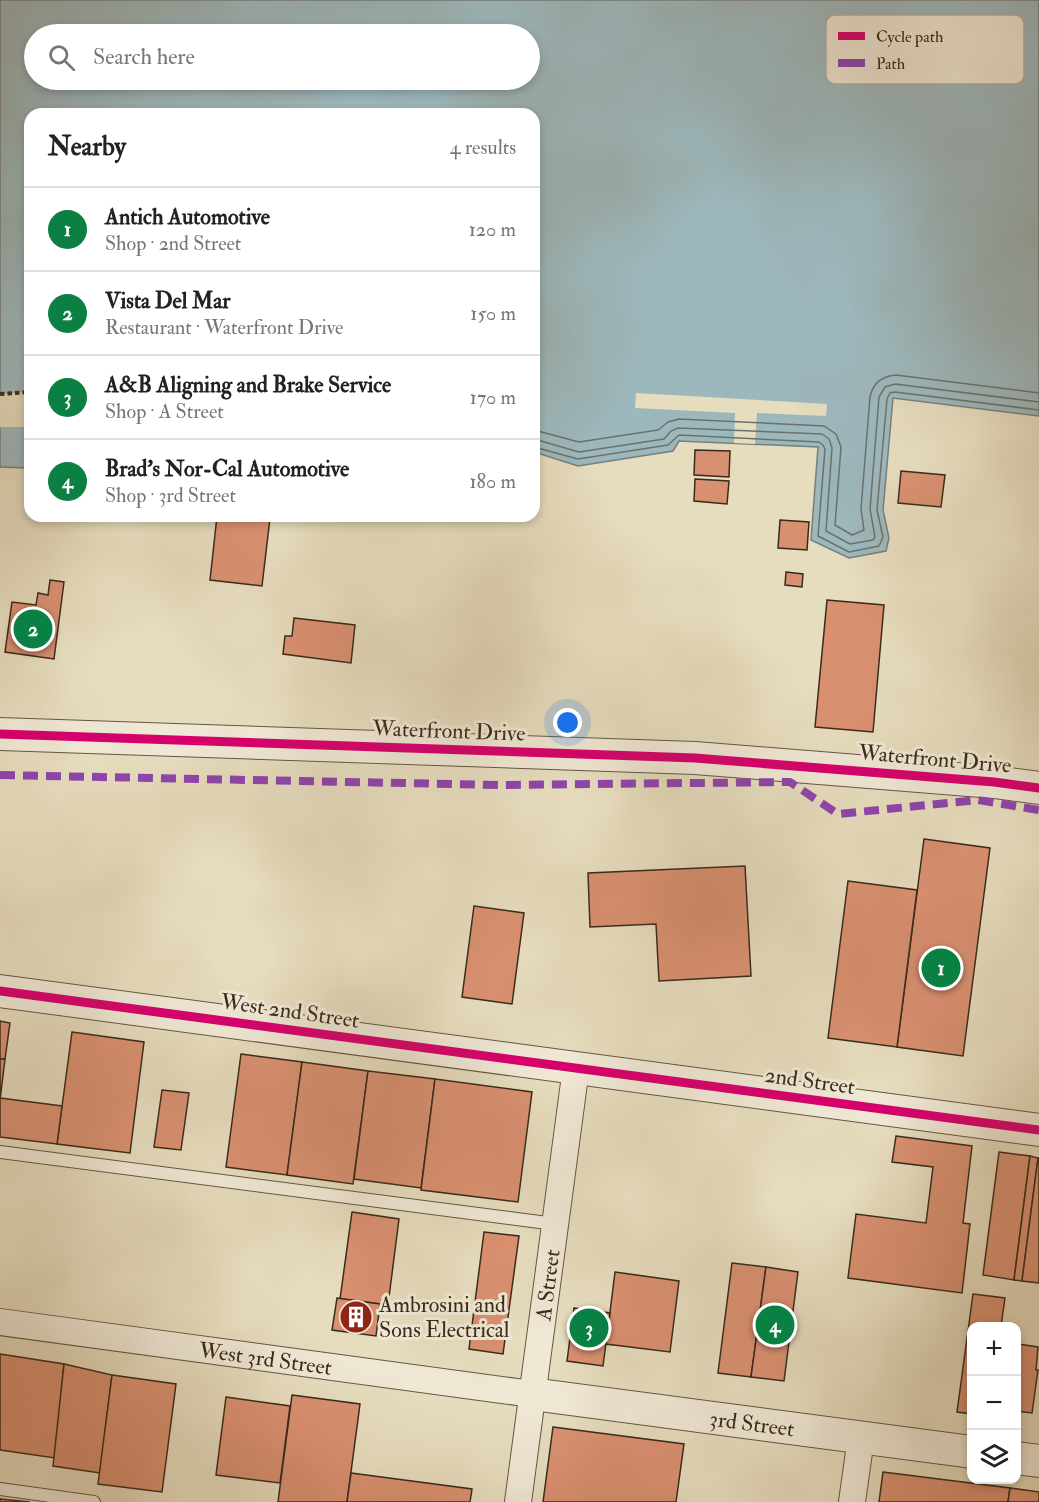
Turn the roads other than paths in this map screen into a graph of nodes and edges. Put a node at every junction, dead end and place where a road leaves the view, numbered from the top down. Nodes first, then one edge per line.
1 (0, 734) edge
2 (1039, 788) edge
3 (0, 991) edge
4 (576, 1068) junction
5 (1039, 1130) edge
6 (0, 1152) edge
7 (555, 1224) junction
8 (0, 1322) edge
9 (532, 1394) junction
10 (861, 1438) junction
11 (967, 1451) edge
12 (1021, 1459) edge
13 (1039, 1461) edge
14 (0, 1489) edge
15 (94, 1502) edge
16 (518, 1502) edge
17 (852, 1502) edge

1 - 2 street, Waterfront Drive
3 - 4 street, West 2nd Street
4 - 5 street, 2nd Street
4 - 7 street, A Street
6 - 7 lane
7 - 9 street, A Street
8 - 9 street, West 3rd Street
9 - 10 street, 3rd Street
9 - 16 street, A Street
10 - 11 street, 3rd Street
10 - 17 street
12 - 13 street
14 - 15 lane

